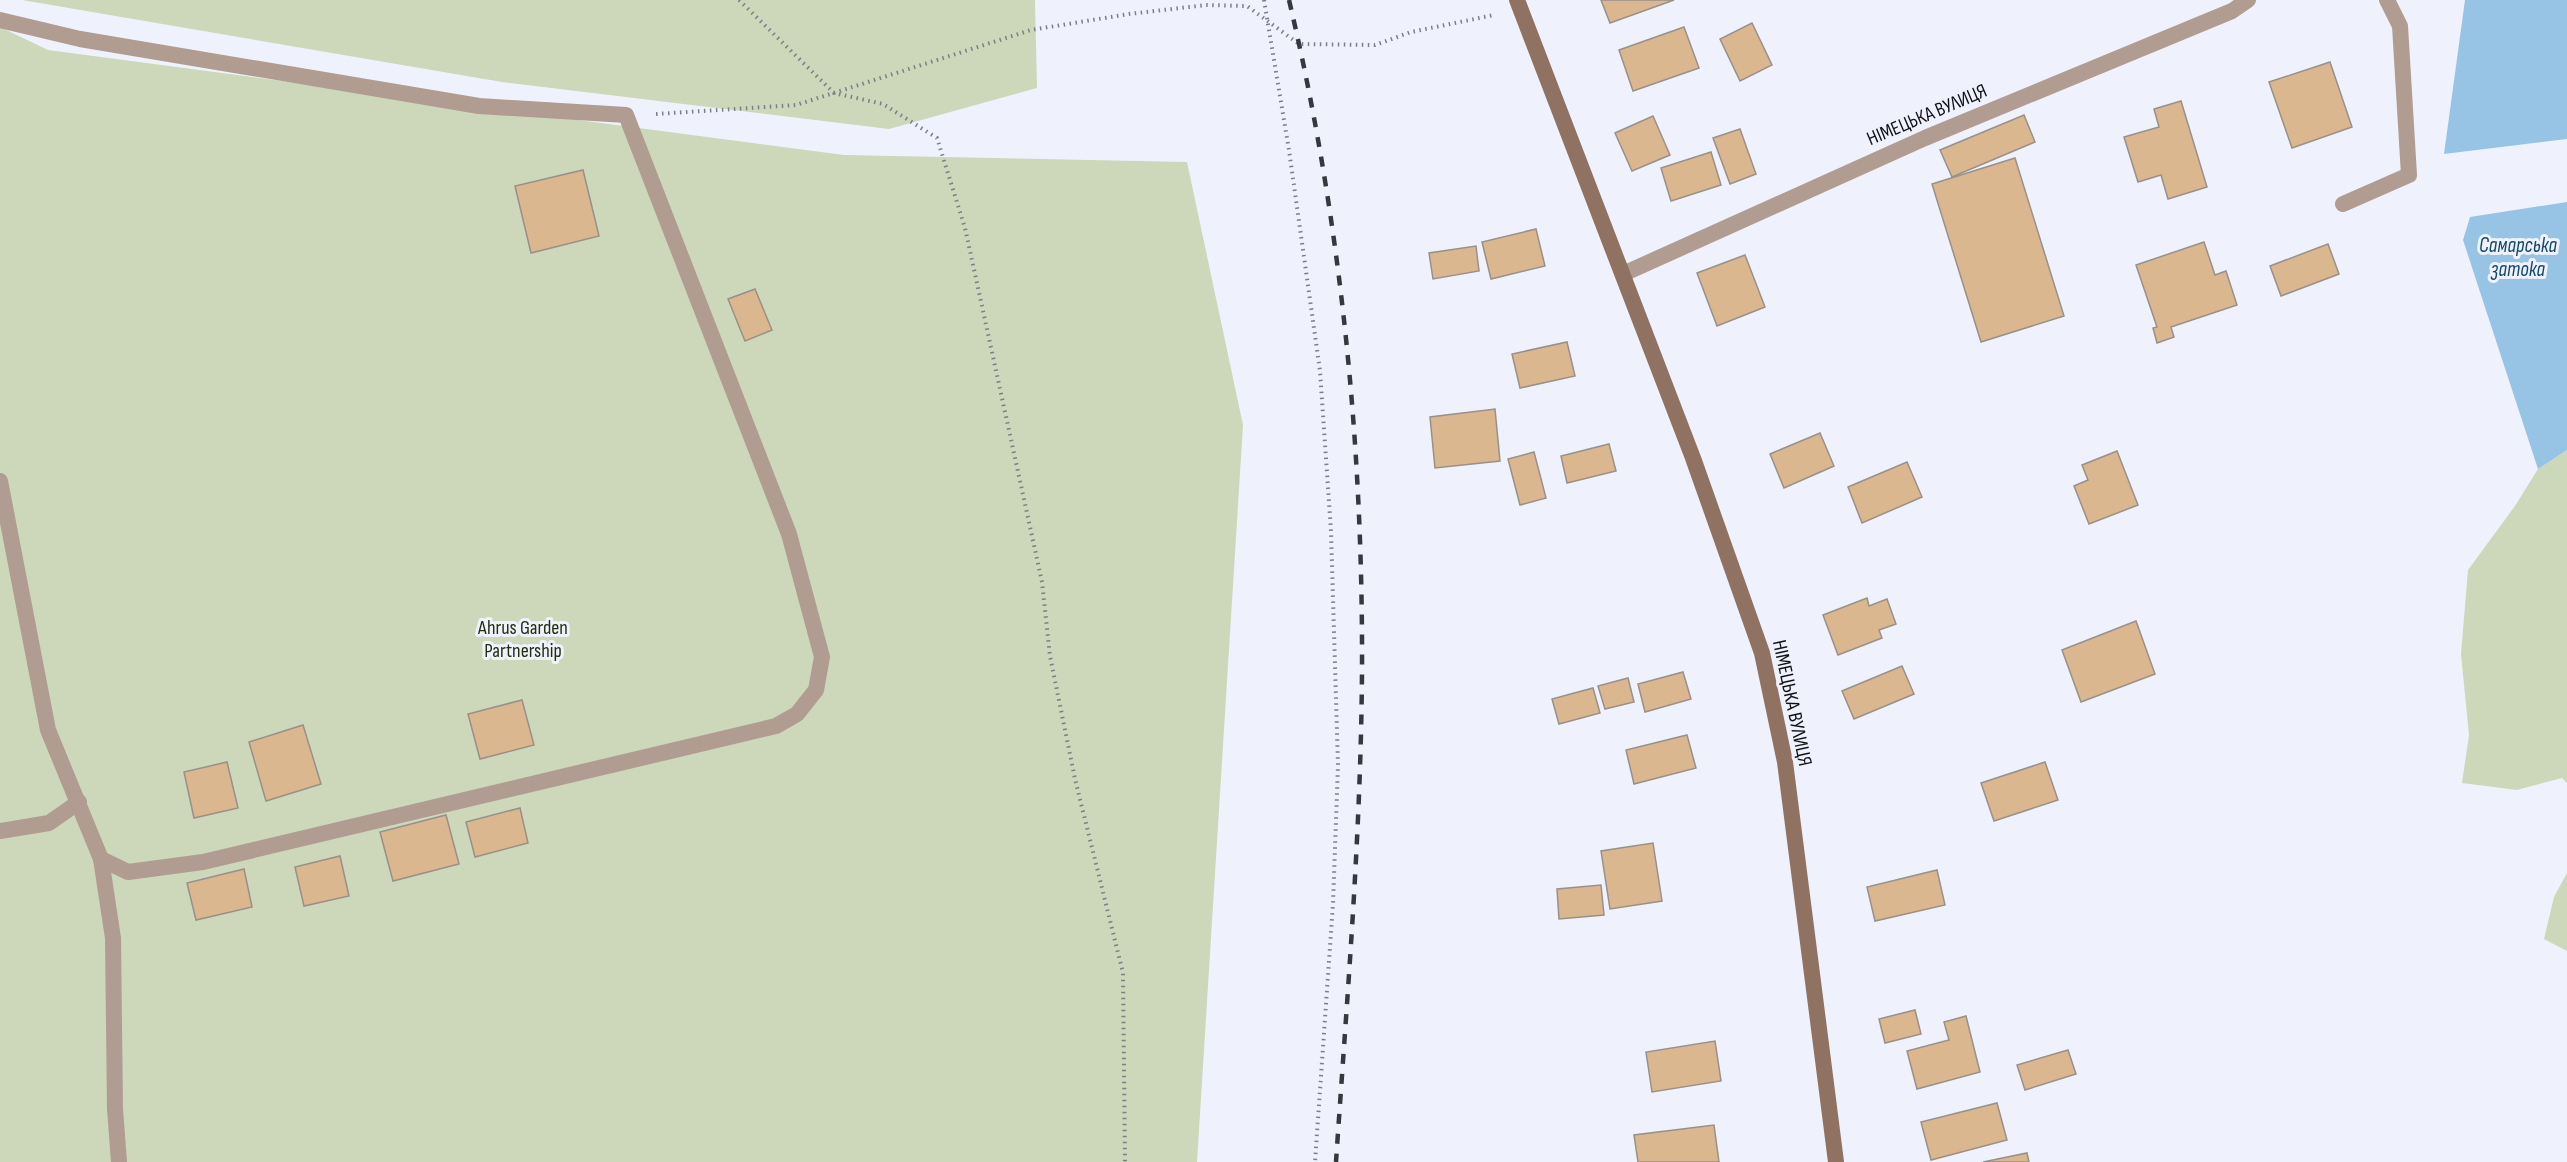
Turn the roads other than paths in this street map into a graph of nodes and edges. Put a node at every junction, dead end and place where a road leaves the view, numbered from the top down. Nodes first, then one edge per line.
1 (2248, 0) edge
2 (2388, 0) edge
3 (1519, 6) edge
4 (0, 20) edge
5 (2343, 204) dead end
6 (1623, 274) junction
7 (0, 481) edge
8 (79, 802) junction
9 (0, 831) edge
10 (101, 859) junction
11 (119, 1162) edge
12 (1836, 1162) edge

1 - 6 street, НІМЕЦЬКА ВУЛИЦЯ
2 - 5 street
3 - 6 main road, НІМЕЦЬКА ВУЛИЦЯ
4 - 10 street
6 - 12 main road, НІМЕЦЬКА ВУЛИЦЯ
7 - 8 street
8 - 9 street
8 - 10 street
10 - 11 street

